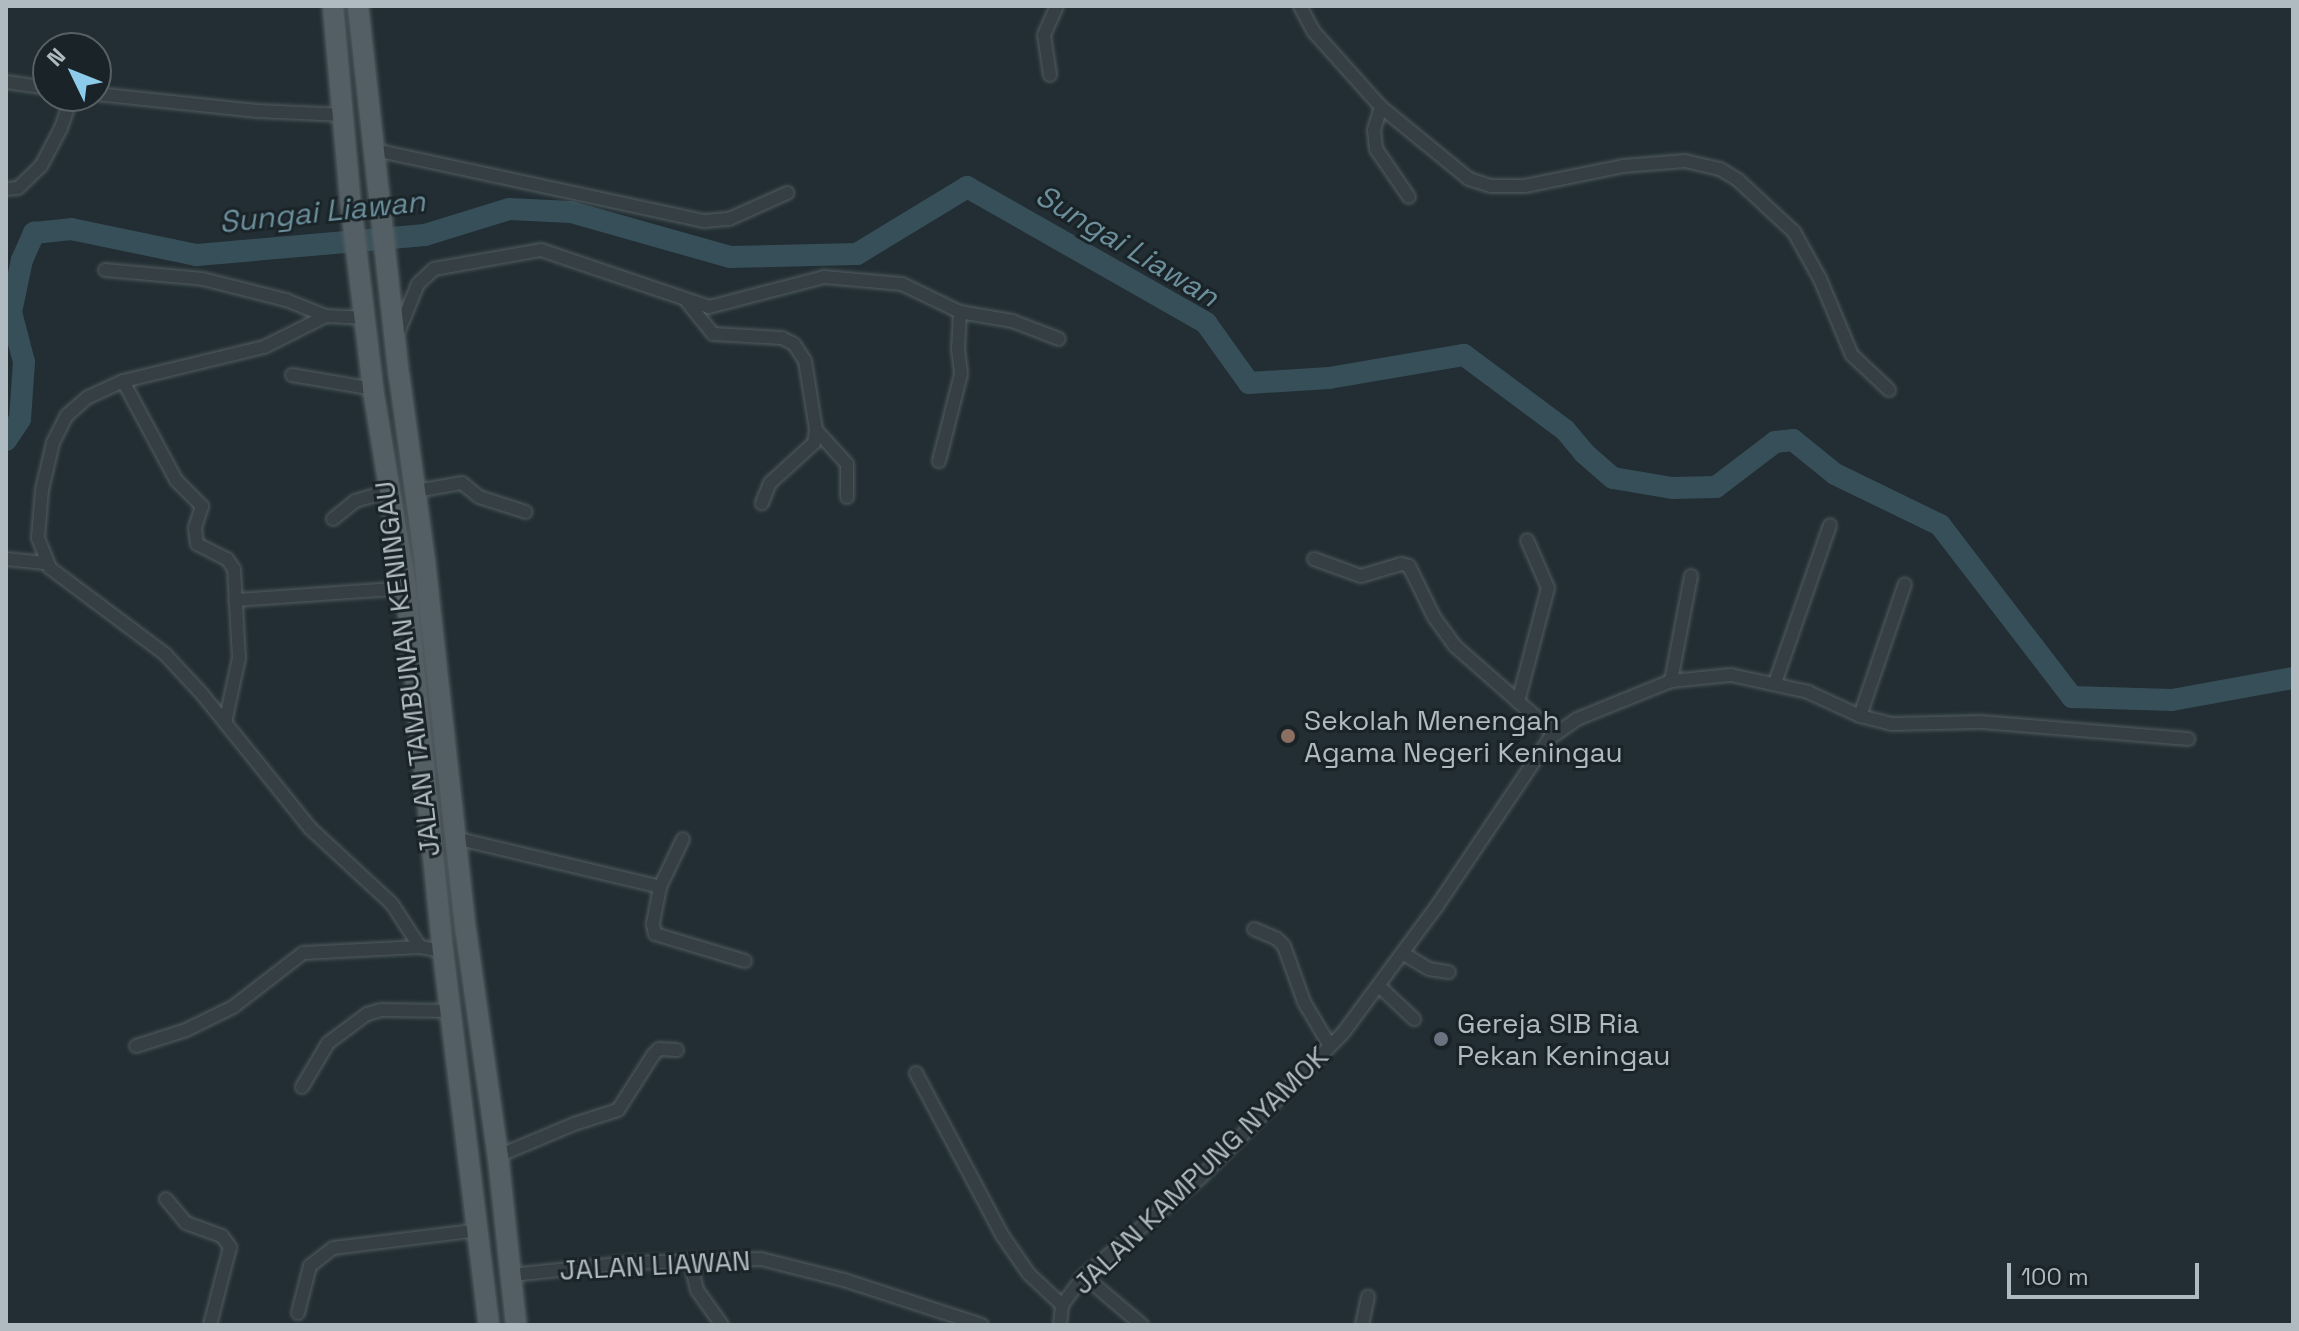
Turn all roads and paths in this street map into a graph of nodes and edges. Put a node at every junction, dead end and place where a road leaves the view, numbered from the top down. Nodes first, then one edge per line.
1 (333, 6) edge
2 (358, 6) edge
3 (1057, 6) edge
4 (1300, 6) edge
5 (1050, 75) dead end
6 (6, 82) edge
7 (32, 86) edge
8 (112, 96) edge
9 (1381, 107) junction
10 (66, 112) edge
11 (344, 115) junction
12 (375, 150) junction
13 (6, 189) edge
14 (787, 193) dead end
15 (1409, 197) dead end
16 (105, 270) dead end
17 (688, 303) junction
18 (960, 312) junction
19 (326, 316) junction
20 (365, 318) junction
21 (396, 339) junction
22 (1059, 339) dead end
23 (398, 367) junction
24 (292, 375) dead end
25 (123, 381) junction
26 (373, 389) junction
27 (1889, 390) dead end
28 (816, 430) junction
29 (939, 461) dead end
30 (390, 485) junction
31 (416, 491) junction
32 (847, 497) dead end
33 (762, 503) dead end
34 (526, 512) dead end
35 (333, 519) dead end
36 (1830, 525) dead end
37 (1527, 540) dead end
38 (6, 559) edge
39 (1314, 559) dead end
40 (45, 563) junction
41 (1691, 576) dead end
42 (1905, 584) dead end
43 (406, 588) junction
44 (235, 600) junction
45 (1671, 681) junction
46 (1775, 683) junction
47 (1518, 702) junction
48 (1860, 716) junction
49 (225, 723) junction
50 (1554, 733) junction
51 (2188, 739) dead end
52 (455, 838) junction
53 (683, 839) dead end
54 (660, 887) junction
55 (1254, 929) dead end
56 (420, 947) junction
57 (443, 951) junction
58 (1404, 954) junction
59 (745, 961) dead end
60 (1449, 972) dead end
61 (1380, 987) junction
62 (451, 1011) junction
63 (1414, 1019) dead end
64 (136, 1046) dead end
65 (1330, 1046) junction
66 (677, 1050) dead end
67 (916, 1073) dead end
68 (302, 1087) dead end
69 (498, 1156) junction
70 (166, 1199) dead end
71 (479, 1230) junction
72 (690, 1260) junction
73 (511, 1275) junction
74 (1084, 1276) junction
75 (1368, 1297) dead end
76 (1062, 1305) junction
77 (298, 1313) dead end
78 (210, 1325) edge
79 (489, 1325) edge
80 (516, 1325) edge
81 (722, 1325) edge
82 (982, 1325) edge
83 (1060, 1325) edge
84 (1142, 1325) edge
85 (1362, 1325) edge

1 - 11 main road, JALAN TAMBUNAN KENINGAU
2 - 12 main road, JALAN TAMBUNAN KENINGAU
3 - 5 street
4 - 9 street
6 - 7 street
8 - 11 street
9 - 15 street
9 - 27 street
10 - 13 street
11 - 20 main road, JALAN TAMBUNAN KENINGAU
12 - 14 street
12 - 21 main road, JALAN TAMBUNAN KENINGAU
16 - 19 street
17 - 18 street
17 - 21 street
17 - 28 street
18 - 22 street
18 - 29 street
19 - 20 street
19 - 25 street
20 - 26 main road, JALAN TAMBUNAN KENINGAU
21 - 23 main road, JALAN TAMBUNAN KENINGAU
23 - 30 main road
23 - 31 main road, JALAN TAMBUNAN KENINGAU
24 - 26 street
25 - 40 street
25 - 44 street
26 - 30 main road, JALAN TAMBUNAN KENINGAU
28 - 32 street
28 - 33 street
30 - 35 street
30 - 43 main road, JALAN TAMBUNAN KENINGAU
31 - 34 street
31 - 52 main road, JALAN TAMBUNAN KENINGAU
36 - 46 street
37 - 47 street
38 - 40 street
39 - 47 street
40 - 49 street
41 - 45 street
42 - 48 street
43 - 44 street
43 - 57 main road, JALAN TAMBUNAN KENINGAU
44 - 49 street
45 - 46 street, JALAN KAMPUNG NYAMOK
45 - 50 street, JALAN KAMPUNG NYAMOK
46 - 48 street, JALAN KAMPUNG NYAMOK
47 - 50 street
48 - 51 street, JALAN KAMPUNG NYAMOK
49 - 56 street
50 - 58 street, JALAN KAMPUNG NYAMOK
52 - 54 street
52 - 69 main road, JALAN TAMBUNAN KENINGAU
53 - 54 street
54 - 59 street
55 - 65 street
56 - 57 street
56 - 64 street
57 - 62 main road, JALAN TAMBUNAN KENINGAU
58 - 60 street
58 - 61 street, JALAN KAMPUNG NYAMOK
61 - 63 street
61 - 65 street, JALAN KAMPUNG NYAMOK
62 - 68 street
62 - 71 main road, JALAN TAMBUNAN KENINGAU
65 - 74 street, JALAN KAMPUNG NYAMOK
66 - 69 street
67 - 76 street
69 - 73 main road, JALAN TAMBUNAN KENINGAU
70 - 78 street
71 - 77 street
71 - 79 main road, JALAN TAMBUNAN KENINGAU
72 - 73 street, JALAN LIAWAN
72 - 81 street
72 - 82 street, JALAN LIAWAN
73 - 80 main road, JALAN TAMBUNAN KENINGAU
74 - 76 street, JALAN KAMPUNG NYAMOK
74 - 84 street
75 - 85 street
76 - 83 street, JALAN KAMPUNG NYAMOK

